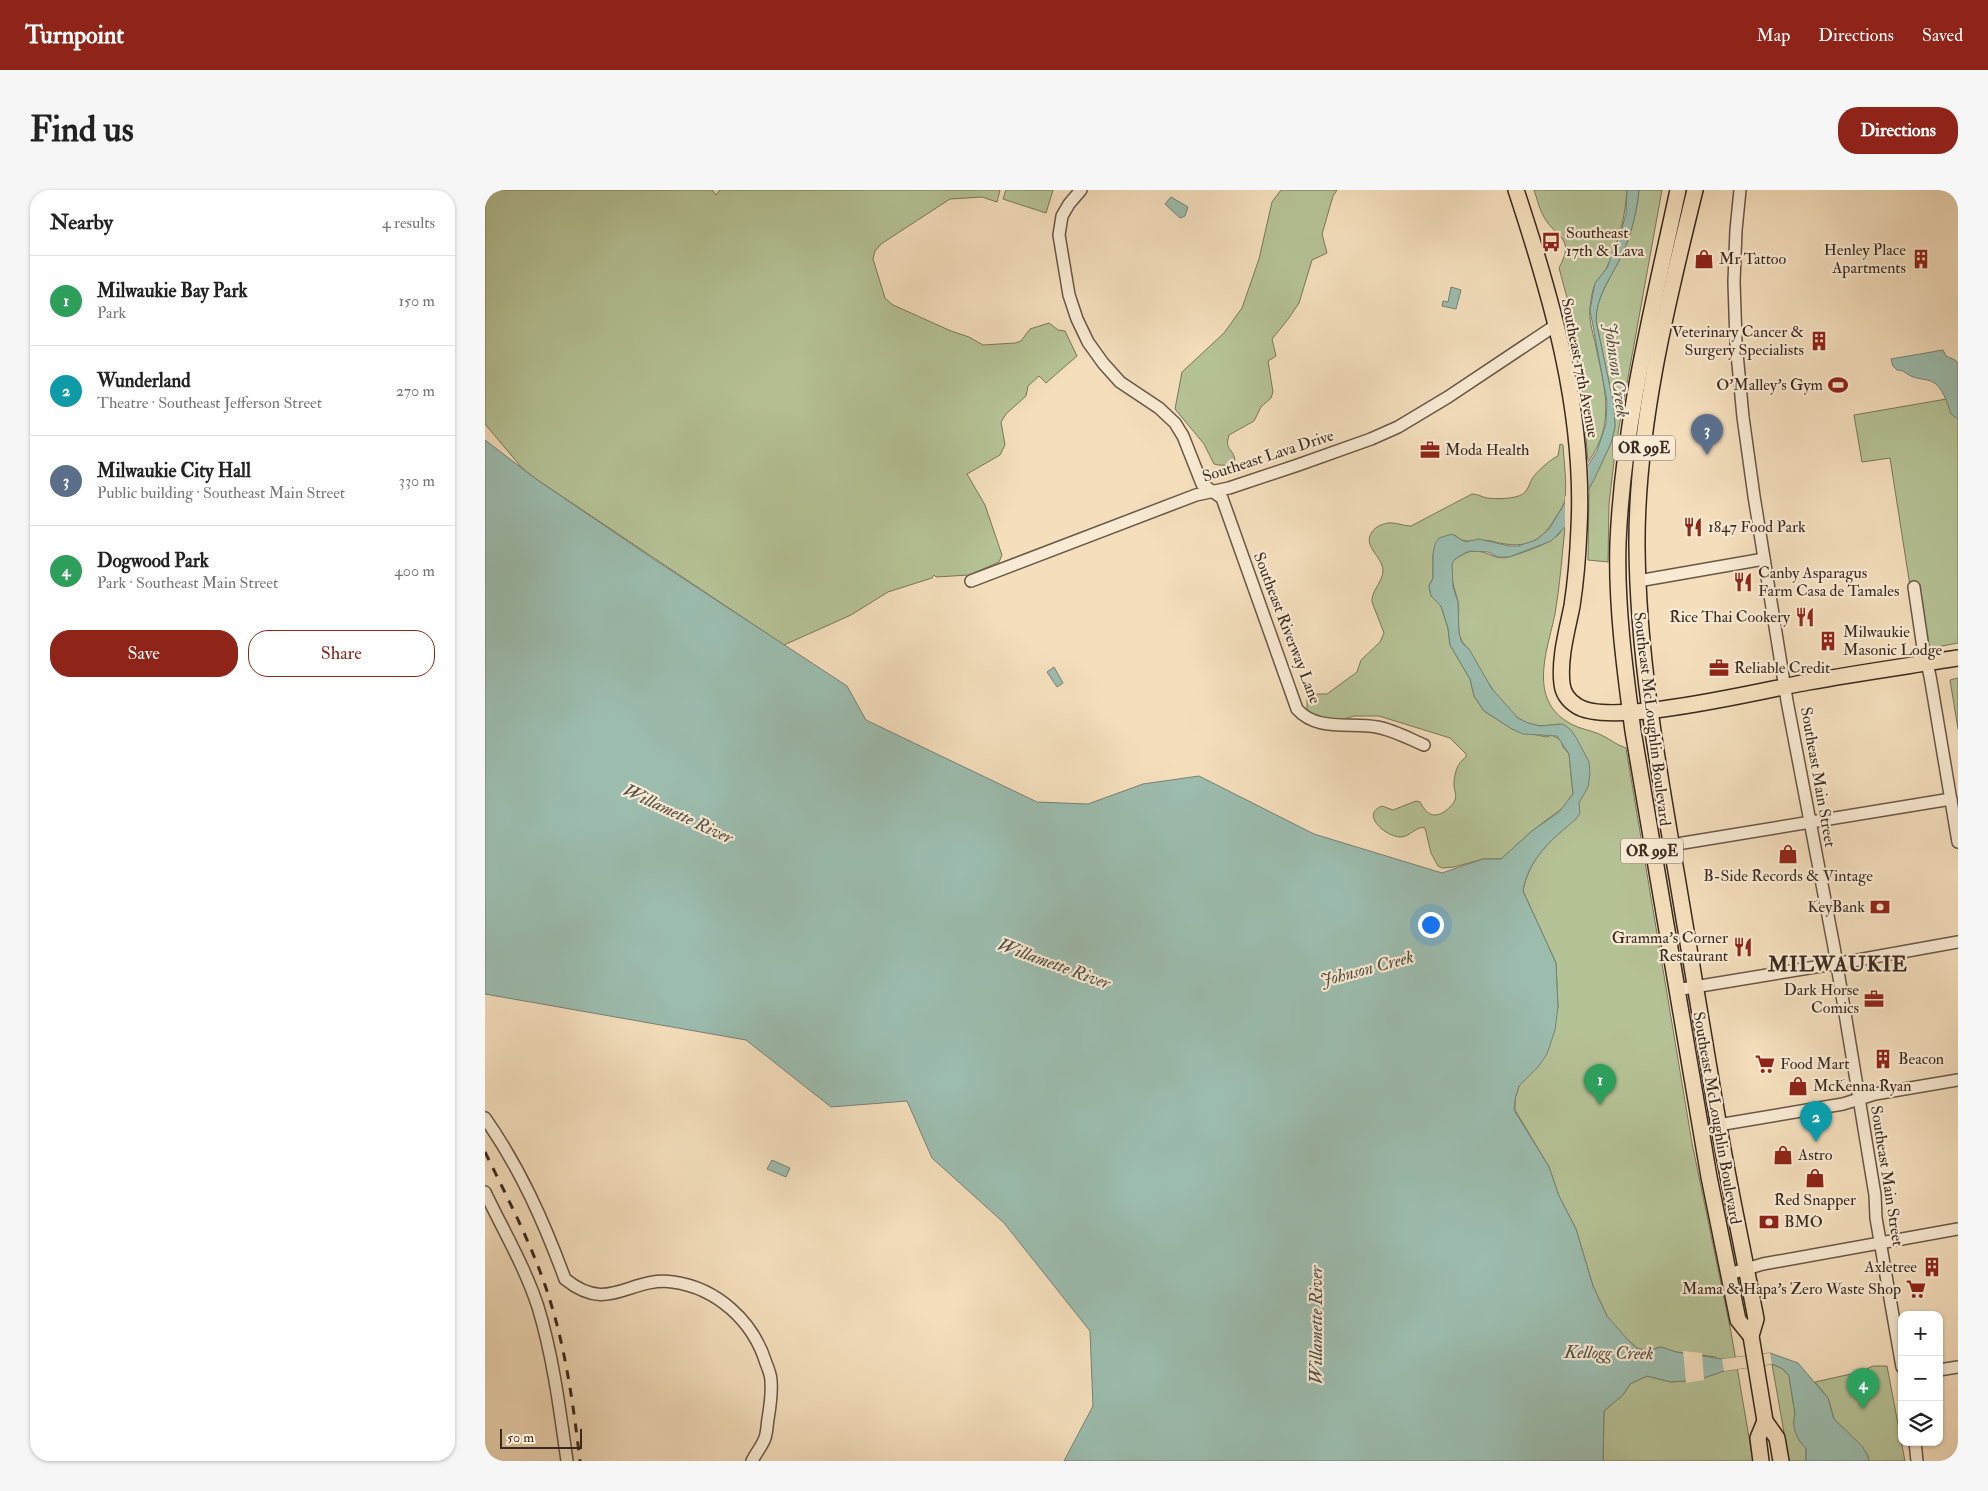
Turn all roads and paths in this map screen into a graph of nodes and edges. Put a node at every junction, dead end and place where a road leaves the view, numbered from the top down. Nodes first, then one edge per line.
1 (1081, 190) edge
2 (1516, 190) edge
3 (1678, 190) edge
4 (1695, 190) edge
5 (1741, 190) edge
6 (1556, 325) junction
7 (1214, 492) junction
8 (1764, 559) junction
9 (971, 582) dead end
10 (1638, 582) junction
11 (1914, 587) dead end
12 (1958, 658) edge
13 (1927, 663) junction
14 (1785, 687) junction
15 (1650, 710) junction
16 (1631, 712) junction
17 (1424, 745) dead end
18 (1951, 799) junction
19 (1809, 822) junction
20 (1958, 842) edge
21 (1671, 845) junction
22 (1958, 942) edge
23 (1836, 964) junction
24 (1695, 987) junction
25 (1676, 990) junction
26 (1958, 1080) edge
27 (1859, 1099) junction
28 (485, 1118) edge
29 (1718, 1125) junction
30 (485, 1192) edge
31 (1958, 1229) edge
32 (1881, 1243) junction
33 (1746, 1267) junction
34 (1729, 1274) junction
35 (1751, 1336) junction
36 (1900, 1356) edge
37 (1958, 1367) edge
38 (1943, 1369) edge
39 (1765, 1421) junction
40 (1915, 1446) edge
41 (1765, 1458) edge
42 (567, 1461) edge
43 (752, 1461) edge
44 (1781, 1461) edge
45 (1917, 1461) edge

1 - 7 street, Southeast Riverway Lane
2 - 6 main road, Southeast 17th Avenue
3 - 16 main road, Southeast McLoughlin Boulevard / OR 99E
4 - 10 main road, Southeast McLoughlin Boulevard / OR 99E
5 - 8 street, Southeast Main Street
6 - 7 street, Southeast Lava Drive
6 - 16 main road, Southeast 17th Avenue
7 - 9 street, Southeast Lava Drive
7 - 17 street, Southeast Riverway Lane
8 - 10 street
8 - 14 street, Southeast Main Street
10 - 15 main road, Southeast McLoughlin Boulevard / OR 99E
11 - 13 street
12 - 13 main road, Southeast 17th Avenue
13 - 14 main road, Southeast 17th Avenue
13 - 18 street
14 - 15 main road, Southeast 17th Avenue
14 - 19 street, Southeast Main Street
15 - 16 main road, Southeast 17th Avenue
15 - 21 main road, Southeast McLoughlin Boulevard / OR 99E
16 - 25 main road, Southeast McLoughlin Boulevard / OR 99E
18 - 19 street
18 - 20 street
19 - 21 street
19 - 23 street, Southeast Main Street
21 - 24 main road, Southeast McLoughlin Boulevard / OR 99E
22 - 23 street
23 - 24 street
23 - 27 street, Southeast Main Street
24 - 25 street
24 - 29 main road, Southeast McLoughlin Boulevard / OR 99E
25 - 34 main road, Southeast McLoughlin Boulevard / OR 99E
26 - 27 street
27 - 29 street
27 - 32 street, Southeast Main Street
28 - 43 street
29 - 33 main road, Southeast McLoughlin Boulevard / OR 99E
30 - 42 street
31 - 32 street
32 - 33 street
32 - 36 street, Southeast Main Street
33 - 34 street
33 - 35 main road, Southeast McLoughlin Boulevard / OR 99E
34 - 35 main road, Southeast McLoughlin Boulevard / OR 99E
35 - 39 main road, Southeast McLoughlin Boulevard / OR 99E
37 - 38 street
39 - 41 main road, Southeast McLoughlin Boulevard / OR 99E
39 - 44 main road, Southeast McLoughlin Boulevard / OR 99E
40 - 45 street

